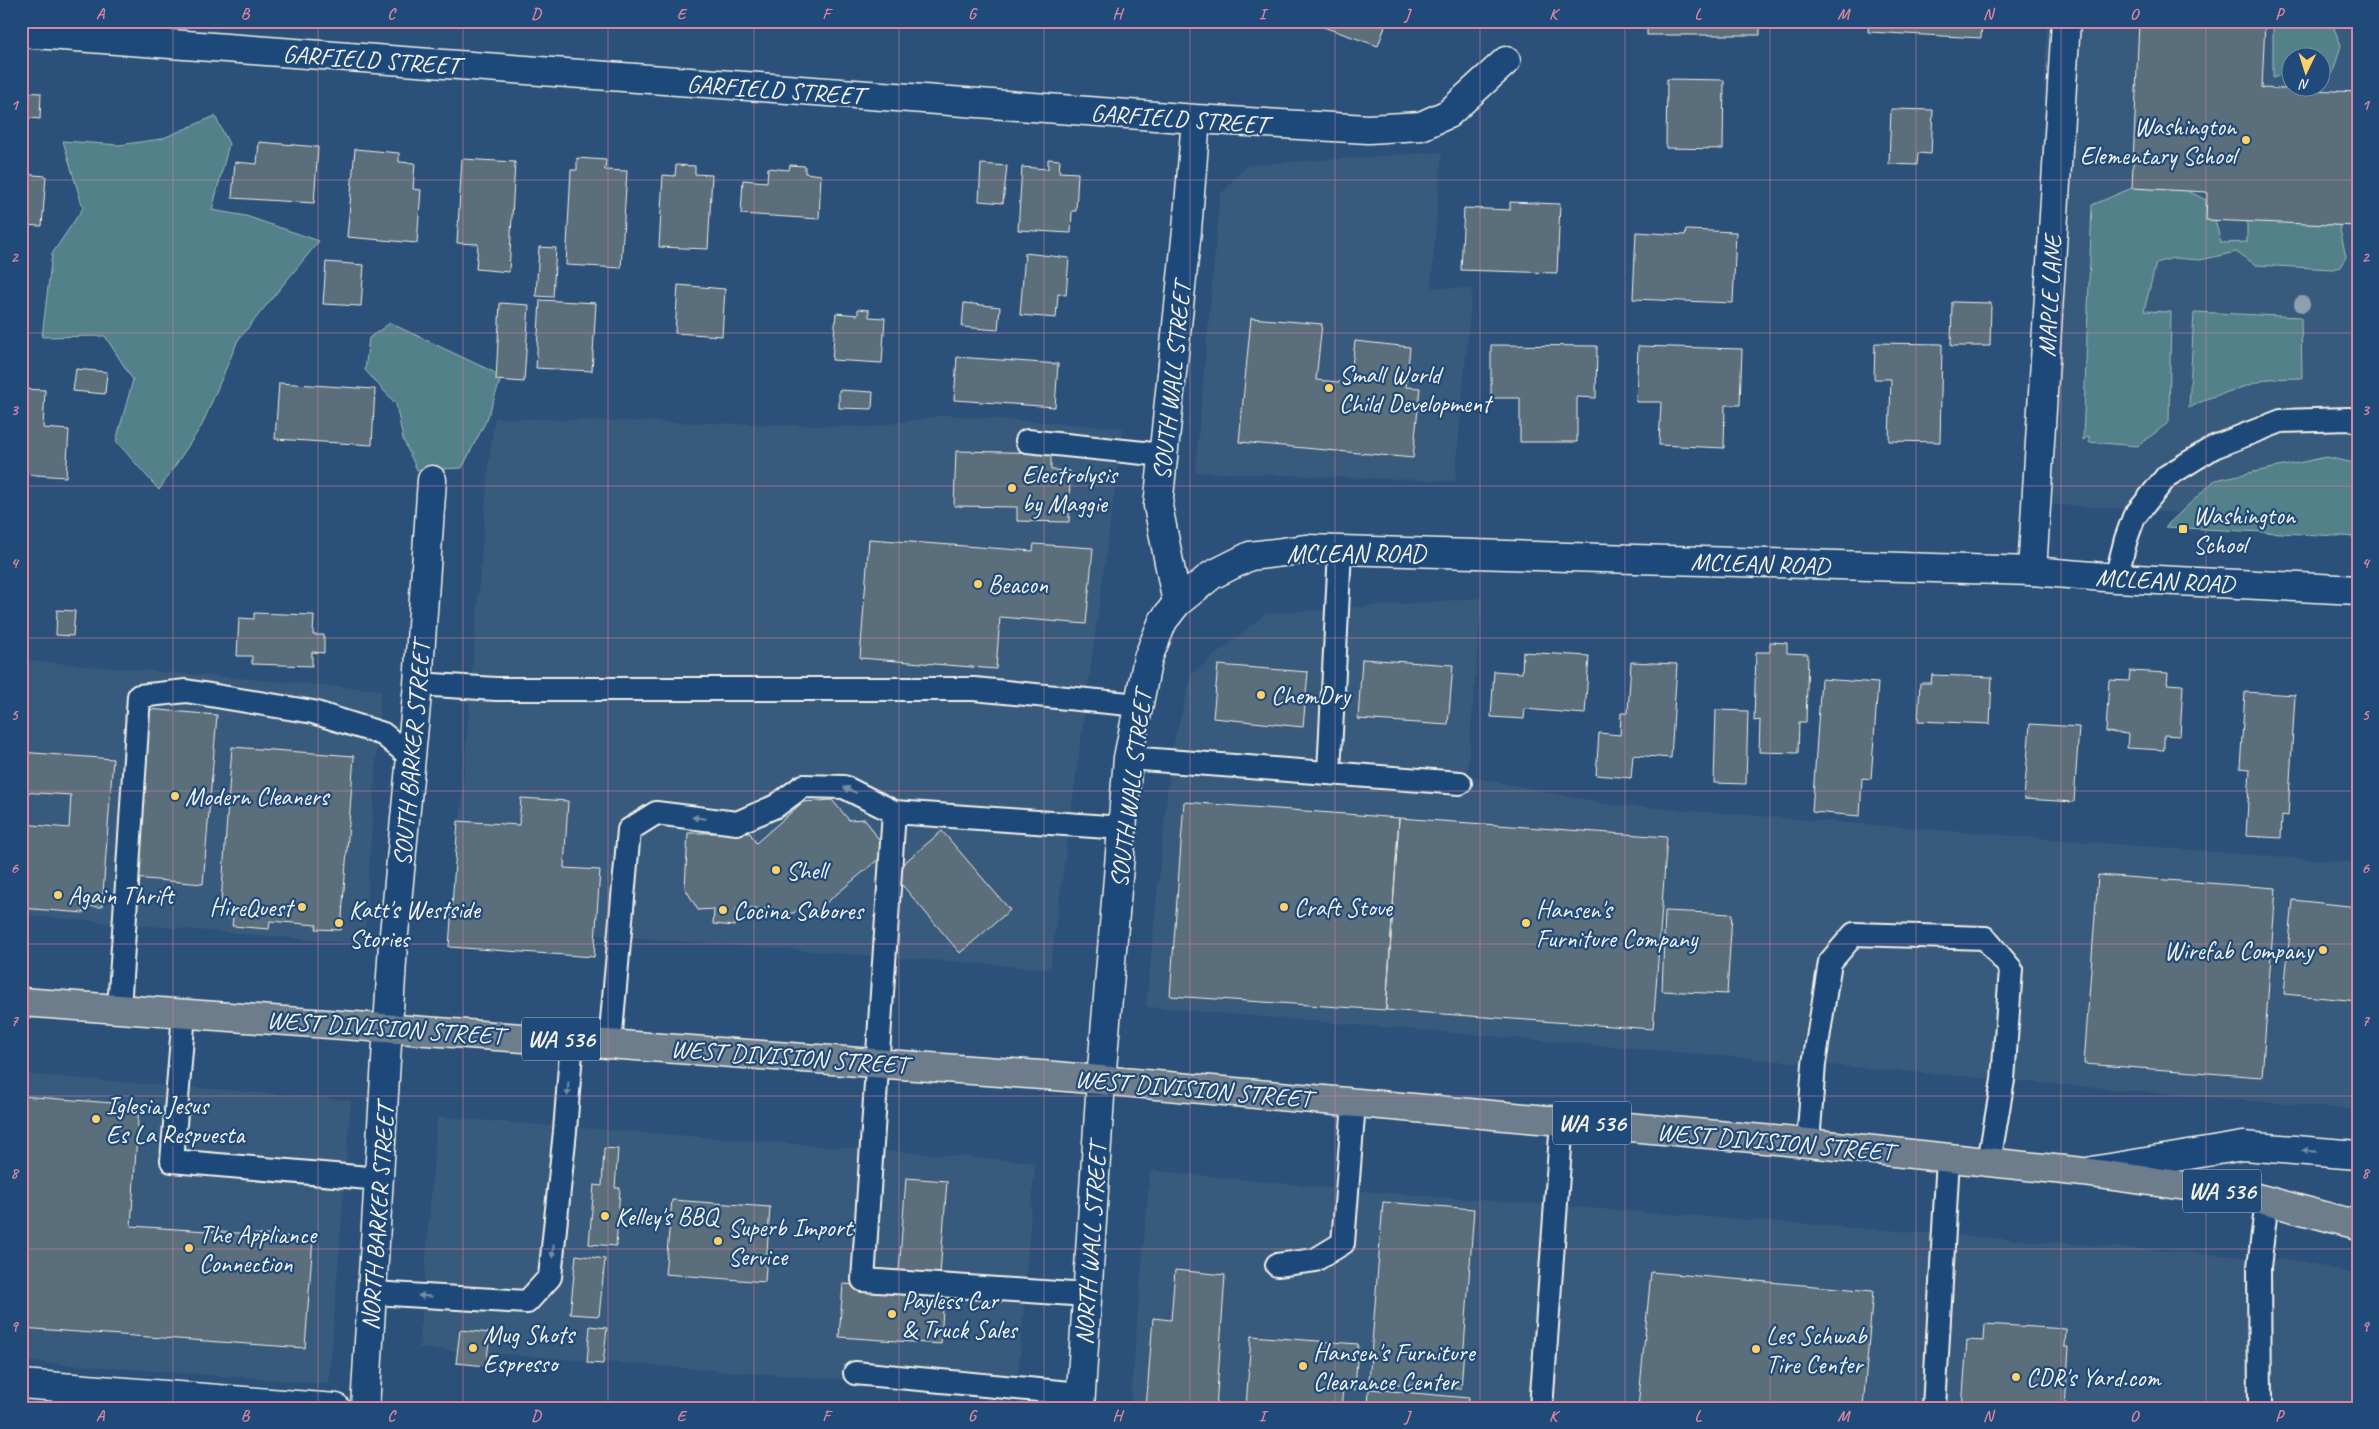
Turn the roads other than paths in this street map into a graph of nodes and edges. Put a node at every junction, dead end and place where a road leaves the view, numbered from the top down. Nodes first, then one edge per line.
1 (2066, 21) edge
2 (21, 34) edge
3 (1506, 61) dead end
4 (1196, 120) junction
5 (2358, 421) edge
6 (1027, 441) dead end
7 (1163, 455) junction
8 (432, 480) dead end
9 (1340, 550) junction
10 (2032, 571) junction
11 (2116, 578) junction
12 (2358, 590) edge
13 (1177, 603) junction
14 (418, 684) junction
15 (1139, 705) junction
16 (411, 757) junction
17 (1128, 758) junction
18 (1329, 773) junction
19 (1460, 783) dead end
20 (894, 812) junction
21 (1122, 828) junction
22 (21, 1002) edge
23 (119, 1008) junction
24 (184, 1013) junction
25 (389, 1027) junction
26 (572, 1040) junction
27 (610, 1043) junction
28 (877, 1063) junction
29 (1101, 1081) junction
30 (1354, 1103) junction
31 (1562, 1121) junction
32 (1808, 1143) junction
33 (2358, 1155) edge
34 (1948, 1158) junction
35 (1989, 1162) junction
36 (2083, 1172) junction
37 (380, 1179) junction
38 (2267, 1200) junction
39 (2358, 1224) edge
40 (1277, 1265) dead end
41 (373, 1293) junction
42 (1087, 1295) junction
43 (855, 1373) dead end
44 (21, 1384) edge
45 (1080, 1401) edge
46 (336, 1408) edge
47 (365, 1408) edge
48 (1541, 1408) edge
49 (1934, 1408) edge
50 (2260, 1408) edge

1 - 10 street, MAPLE LANE
2 - 4 street, GARFIELD STREET
3 - 4 street, GARFIELD STREET
4 - 7 street, SOUTH WALL STREET
5 - 11 lane
6 - 7 lane
7 - 13 street, SOUTH WALL STREET
8 - 14 street, SOUTH BARKER STREET
9 - 10 street, MCLEAN ROAD
9 - 13 street, MCLEAN ROAD
9 - 18 lane
10 - 11 street, MCLEAN ROAD
11 - 12 street, MCLEAN ROAD
13 - 15 street, SOUTH WALL STREET
14 - 15 lane
14 - 16 street, SOUTH BARKER STREET
15 - 17 street, SOUTH WALL STREET
16 - 23 lane
16 - 25 street, SOUTH BARKER STREET
17 - 18 lane
17 - 21 street, SOUTH WALL STREET
18 - 19 lane
20 - 21 lane
20 -> 27 lane
20 - 28 lane
21 - 29 street, SOUTH WALL STREET
22 - 23 main road, WEST DIVISION STREET / WA 536
23 - 24 main road, WEST DIVISION STREET / WA 536
24 - 25 main road, WEST DIVISION STREET / WA 536
24 - 37 lane
25 - 26 main road, WEST DIVISION STREET / WA 536
25 - 37 street, NORTH BARKER STREET
26 - 27 main road, WEST DIVISION STREET / WA 536
26 -> 41 lane
27 - 28 main road, WEST DIVISION STREET / WA 536
28 - 29 main road, WEST DIVISION STREET / WA 536
28 - 42 lane
29 - 30 main road, WEST DIVISION STREET / WA 536
29 - 42 street, NORTH WALL STREET
30 - 31 main road, WEST DIVISION STREET / WA 536
30 - 40 lane
31 - 32 main road, WEST DIVISION STREET / WA 536
31 - 48 lane
32 - 34 main road, WEST DIVISION STREET / WA 536
32 - 35 lane
33 -> 36 street
34 - 35 main road, WEST DIVISION STREET / WA 536
34 - 49 lane
35 - 36 main road, WEST DIVISION STREET / WA 536
36 - 38 main road, WEST DIVISION STREET / WA 536
37 - 41 street, NORTH BARKER STREET
38 - 39 main road, WEST DIVISION STREET / WA 536
38 - 50 lane
41 - 47 street, NORTH BARKER STREET
42 - 45 street, NORTH WALL STREET
43 - 45 lane
44 - 46 street

